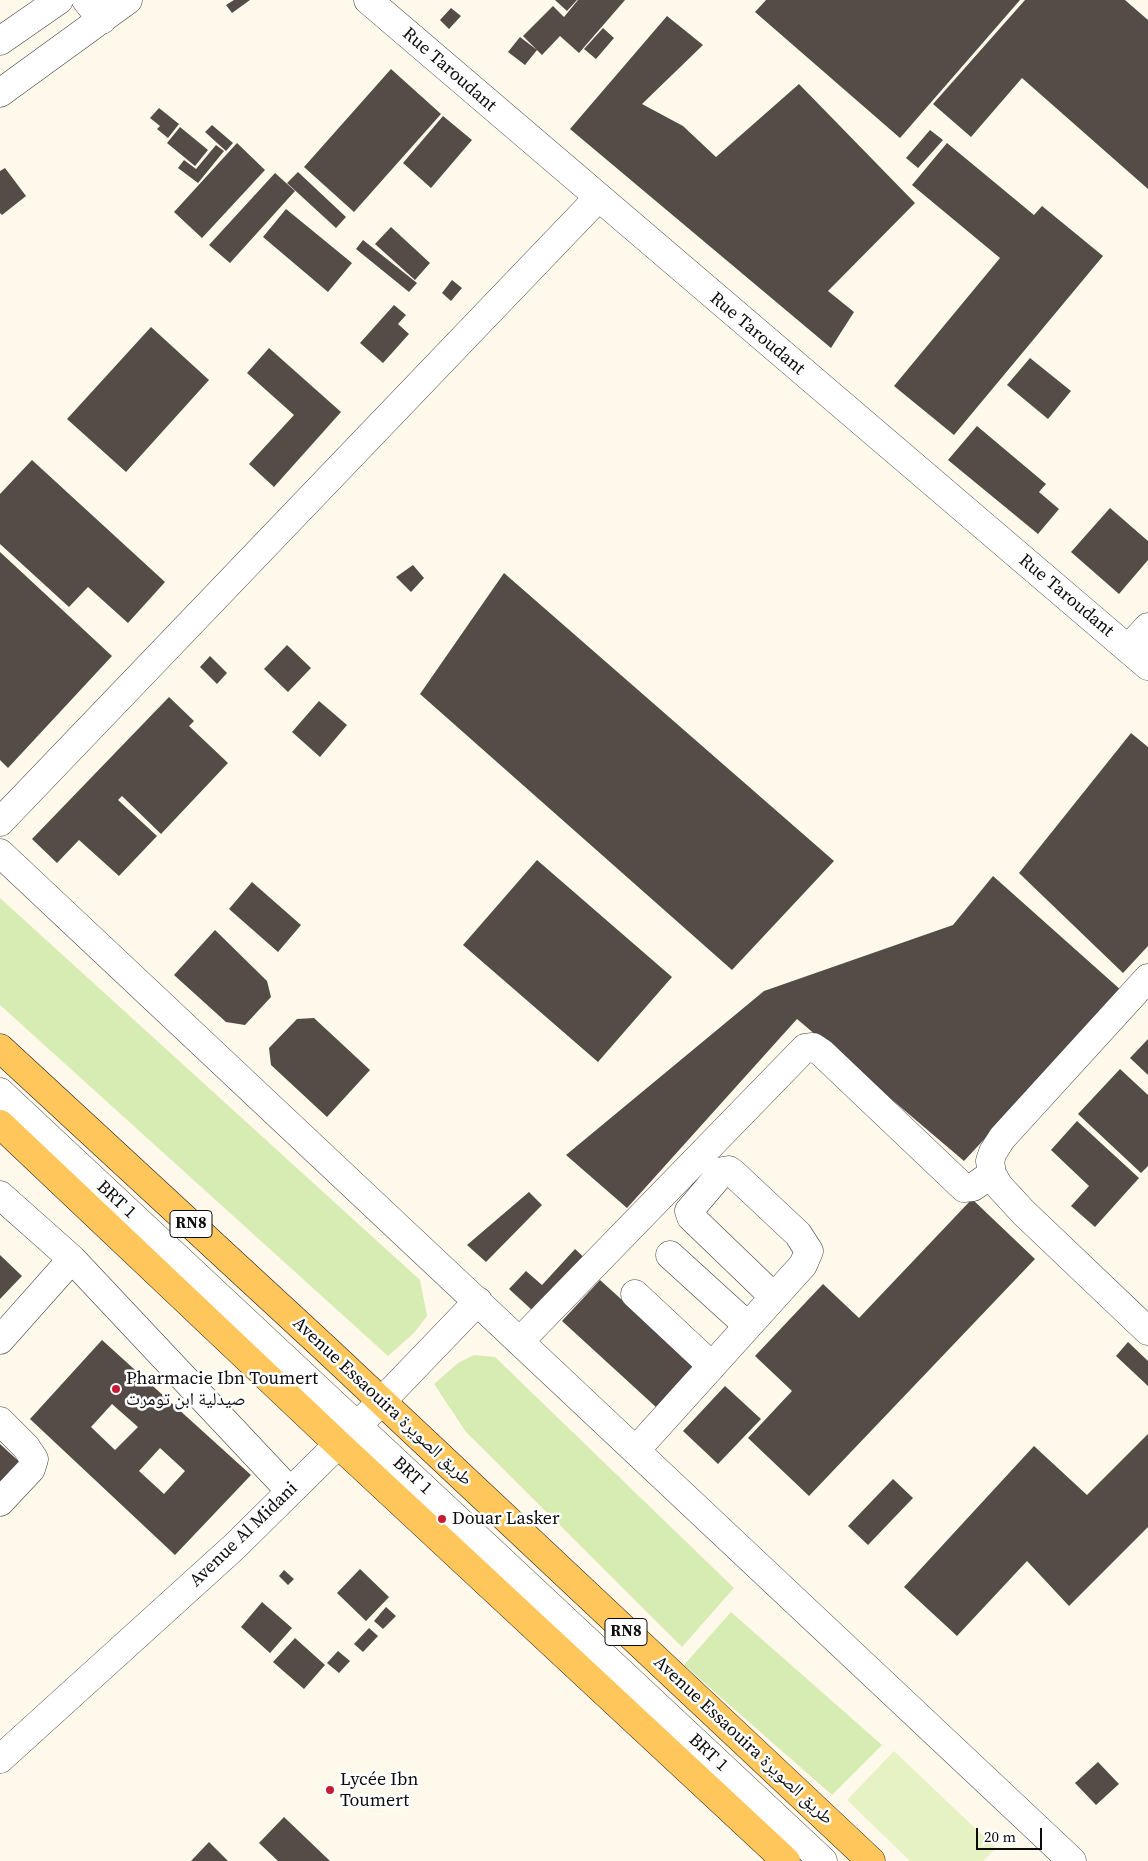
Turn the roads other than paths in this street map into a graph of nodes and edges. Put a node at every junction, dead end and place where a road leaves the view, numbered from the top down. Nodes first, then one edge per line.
1 (59, 0) edge
2 (128, 0) edge
3 (368, 0) edge
4 (94, 10) edge
5 (0, 41) edge
6 (0, 93) edge
7 (598, 198) junction
8 (1148, 627) edge
9 (1138, 657) edge
10 (0, 822) edge
11 (0, 853) edge
12 (1148, 978) edge
13 (0, 1048) edge
14 (0, 1092) edge
15 (0, 1124) edge
16 (992, 1174) junction
17 (0, 1195) edge
18 (670, 1255) dead end
19 (72, 1259) junction
20 (635, 1294) dead end
21 (774, 1297) junction
22 (478, 1301) junction
23 (748, 1326) junction
24 (1148, 1332) edge
25 (0, 1340) edge
26 (520, 1341) junction
27 (712, 1366) junction
28 (382, 1401) junction
29 (0, 1422) edge
30 (358, 1425) junction
31 (339, 1444) junction
32 (636, 1450) junction
33 (290, 1491) junction
34 (0, 1502) edge
35 (0, 1759) edge
36 (786, 1861) edge
37 (824, 1861) edge
38 (871, 1861) edge
39 (1072, 1861) edge

1 - 5 street
2 - 4 street
3 - 7 street, Rue Taroudant
4 - 6 street
7 - 9 street, Rue Taroudant
7 - 10 street
8 - 9 street
11 - 22 street
12 - 16 street
13 - 28 main road, Avenue Essaouira طريق الصويرة / RN8
14 - 30 street, BRT 1
15 - 31 main road
16 - 24 street
16 - 26 street
17 - 19 street
18 - 23 street
19 - 25 street
19 - 33 street
20 - 27 street
21 - 21 street
21 - 23 street
22 - 26 street
22 - 28 street, Avenue Al Midani
23 - 27 street
26 - 32 street
27 - 32 street
28 - 30 street, Avenue Al Midani
28 - 38 main road, Avenue Essaouira طريق الصويرة / RN8
29 - 34 street
30 - 31 street, Avenue Al Midani
30 - 37 street, BRT 1
31 - 33 street, Avenue Al Midani
31 - 36 main road
32 - 39 street
33 - 35 street, Avenue Al Midani

